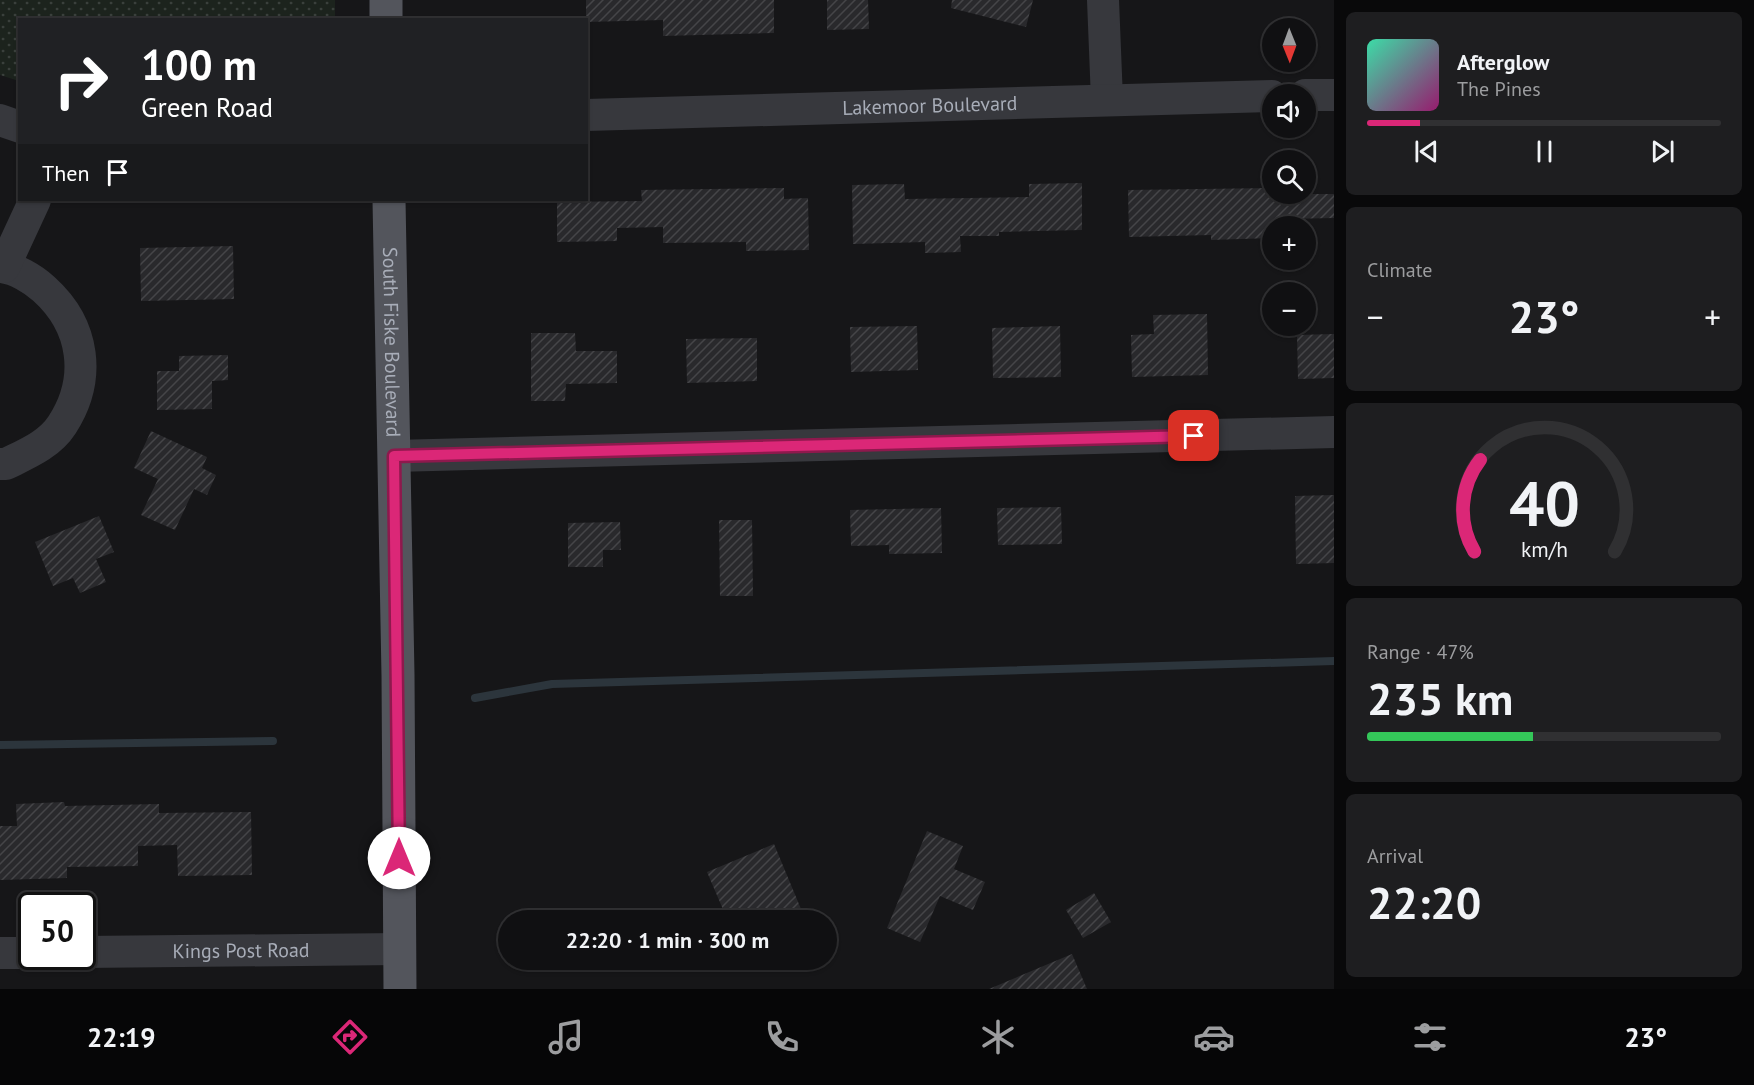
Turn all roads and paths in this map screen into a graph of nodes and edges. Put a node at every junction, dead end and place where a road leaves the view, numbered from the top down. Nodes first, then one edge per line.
1 (386, 0) edge
2 (1103, 0) edge
3 (386, 18) edge
4 (1316, 95) edge
5 (1334, 95) edge
6 (1262, 96) edge
7 (1107, 100) junction
8 (588, 115) edge
9 (0, 120) edge
10 (18, 126) edge
11 (35, 201) edge
12 (389, 201) edge
13 (2, 267) edge
14 (1334, 432) edge
15 (394, 456) junction
16 (0, 464) edge
17 (400, 949) junction
18 (96, 952) edge
19 (0, 953) edge
20 (18, 953) edge
21 (400, 989) edge

1 - 3 main road
2 - 7 street
4 - 5 street
6 - 7 street, Lakemoor Boulevard
7 - 8 street, Lakemoor Boulevard
9 - 10 street
11 - 13 street
12 - 15 main road, South Fiske Boulevard
13 - 16 street
14 - 15 street
15 - 17 main road, South Fiske Boulevard
17 - 18 street, Kings Post Road
17 - 21 main road, South Fiske Boulevard
19 - 20 street

